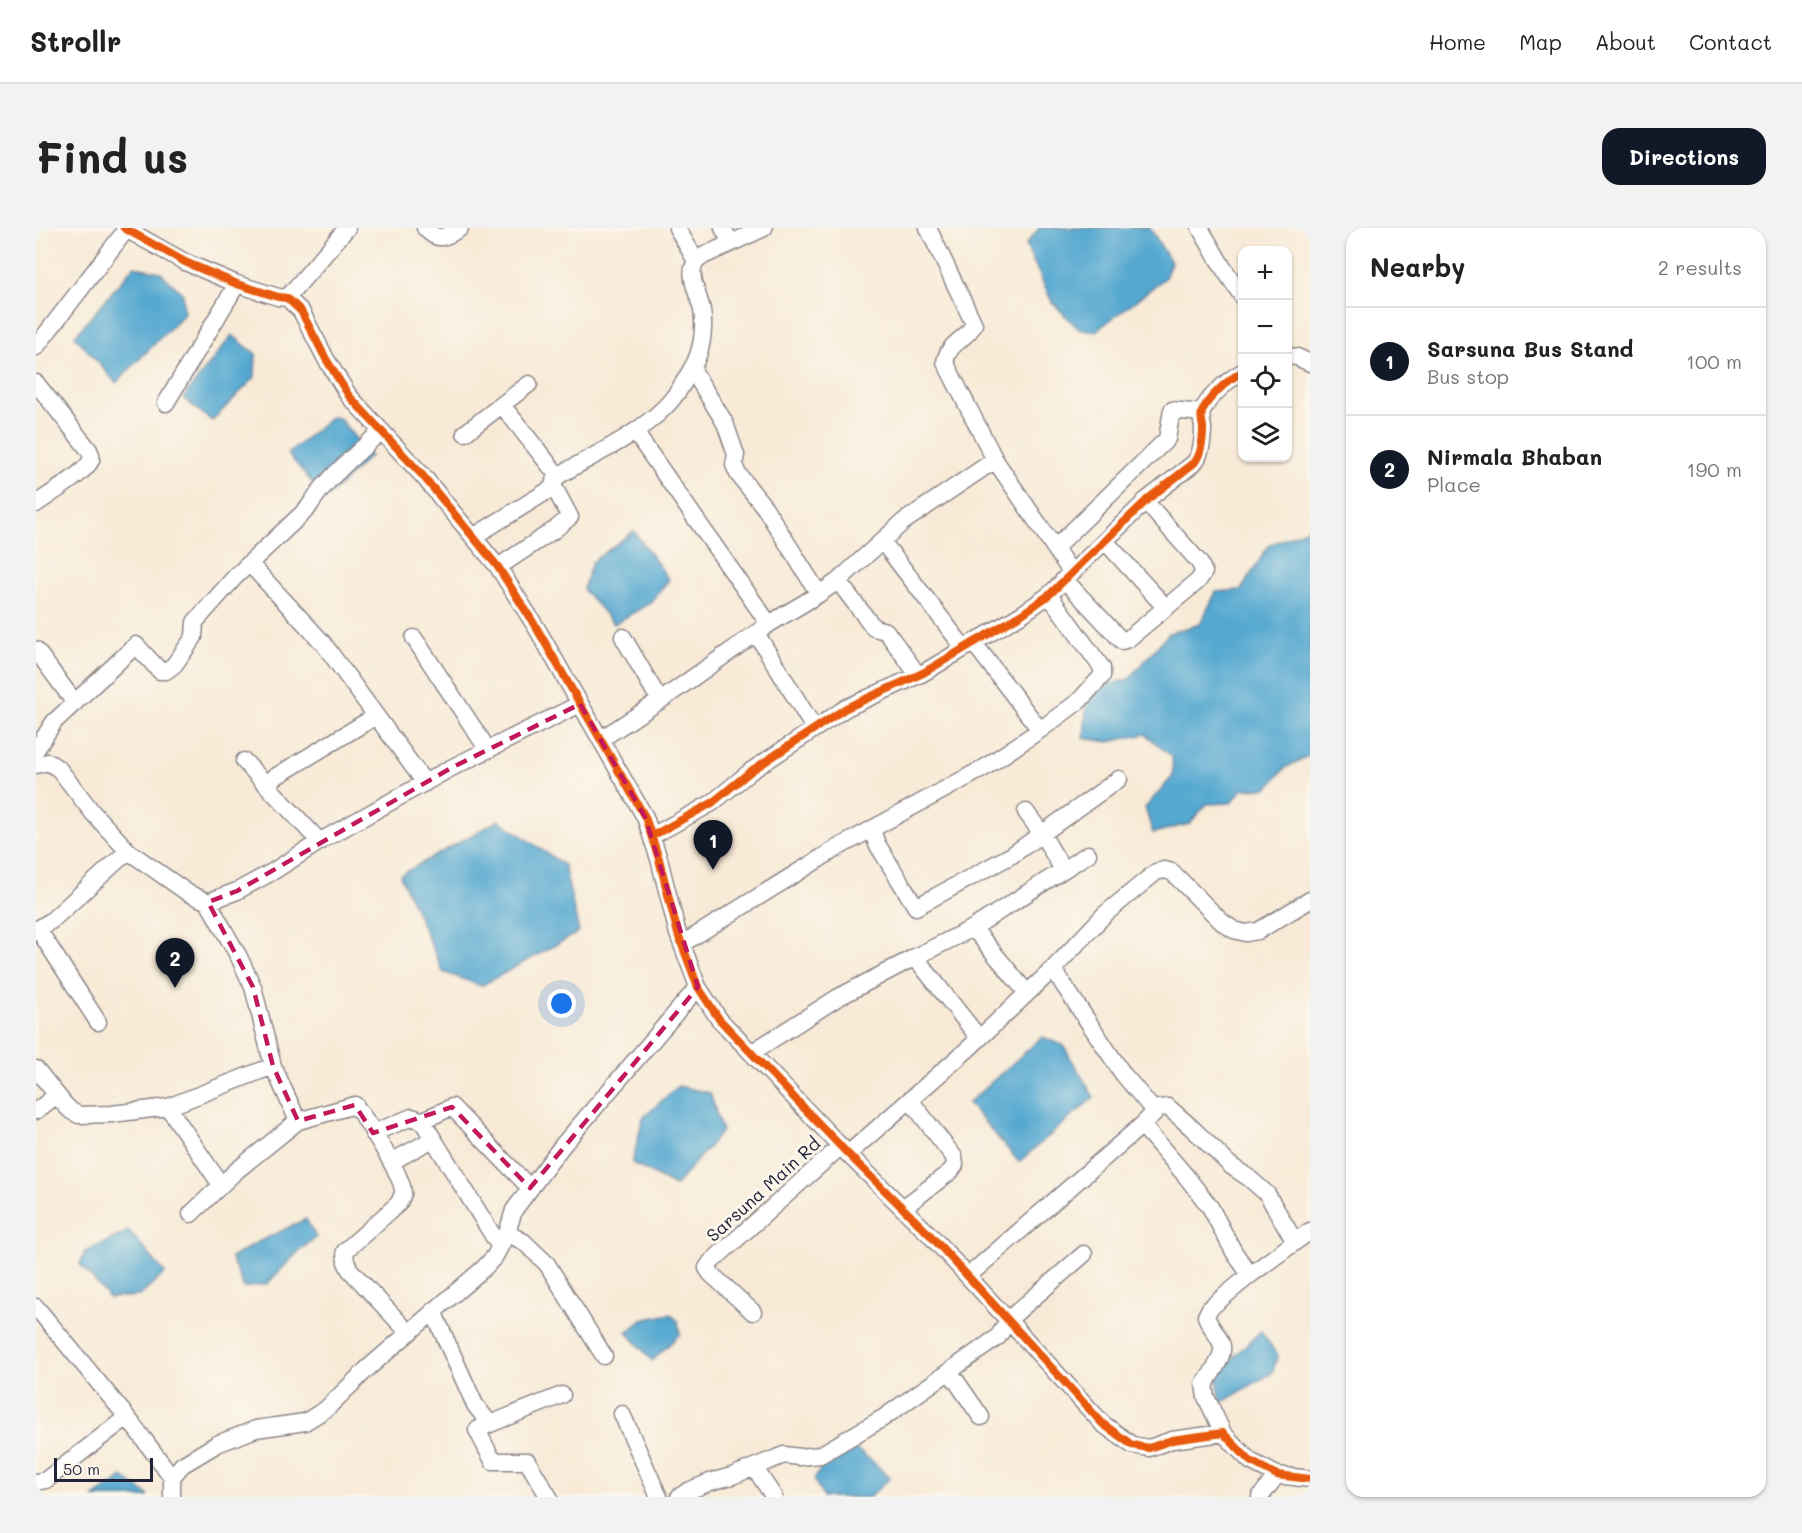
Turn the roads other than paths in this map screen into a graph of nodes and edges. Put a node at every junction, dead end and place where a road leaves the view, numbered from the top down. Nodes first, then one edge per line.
1 (347, 228) edge
2 (425, 228) edge
3 (460, 228) edge
4 (677, 228) edge
5 (764, 228) edge
6 (928, 228) edge
7 (1200, 228) edge
8 (135, 231) edge
9 (727, 236) edge
10 (696, 261) junction
11 (237, 284) junction
12 (1238, 290) edge
13 (286, 298) junction
14 (36, 347) edge
15 (1292, 356) edge
16 (1310, 363) edge
17 (692, 369) junction
18 (1238, 375) edge
19 (36, 383) edge
20 (529, 384) dead end
21 (166, 403) dead end
22 (502, 405) junction
23 (1202, 413) junction
24 (381, 431) junction
25 (635, 432) junction
26 (465, 433) dead end
27 (995, 460) junction
28 (556, 481) junction
29 (1145, 501) junction
30 (36, 504) edge
31 (473, 537) junction
32 (882, 541) junction
33 (1105, 541) junction
34 (1055, 548) junction
35 (249, 564) junction
36 (498, 567) junction
37 (1068, 576) junction
38 (838, 581) junction
39 (819, 594) junction
40 (1049, 595) junction
41 (1166, 608) junction
42 (763, 628) junction
43 (623, 637) dead end
44 (414, 638) dead end
45 (969, 645) junction
46 (36, 650) edge
47 (918, 675) junction
48 (660, 701) junction
49 (75, 703) junction
50 (580, 704) junction
51 (376, 716) junction
52 (814, 728) junction
53 (1040, 730) junction
54 (601, 739) junction
55 (36, 750) edge
56 (488, 750) junction
57 (244, 761) dead end
58 (36, 765) edge
59 (1119, 779) dead end
60 (265, 783) junction
61 (425, 783) junction
62 (1026, 812) dead end
63 (872, 830) junction
64 (1042, 834) junction
65 (652, 836) junction
66 (320, 842) junction
67 (128, 851) junction
68 (1088, 854) dead end
69 (1063, 870) junction
70 (1310, 900) edge
71 (208, 902) junction
72 (973, 928) junction
73 (37, 929) edge
74 (682, 945) junction
75 (915, 957) junction
76 (1053, 969) junction
77 (698, 987) junction
78 (1028, 993) junction
79 (98, 1022) dead end
80 (979, 1038) junction
81 (751, 1053) junction
82 (273, 1065) junction
83 (36, 1069) edge
84 (57, 1095) junction
85 (910, 1100) junction
86 (168, 1107) junction
87 (36, 1111) edge
88 (1155, 1112) junction
89 (298, 1121) junction
90 (421, 1121) junction
91 (1142, 1125) junction
92 (373, 1133) junction
93 (433, 1139) junction
94 (845, 1150) junction
95 (391, 1162) junction
96 (221, 1185) junction
97 (530, 1188) junction
98 (903, 1208) junction
99 (191, 1214) dead end
100 (1310, 1231) edge
101 (503, 1240) junction
102 (1295, 1242) junction
103 (1084, 1254) dead end
104 (1250, 1275) junction
105 (968, 1276) junction
106 (36, 1307) edge
107 (433, 1311) junction
108 (753, 1312) dead end
109 (1009, 1319) junction
110 (409, 1333) junction
111 (604, 1356) dead end
112 (950, 1372) junction
113 (562, 1395) dead end
114 (622, 1414) dead end
115 (128, 1417) junction
116 (981, 1417) dead end
117 (490, 1424) junction
118 (1223, 1433) junction
119 (754, 1467) junction
120 (1277, 1475) junction
121 (172, 1477) junction
122 (1310, 1479) edge
123 (36, 1482) edge
124 (686, 1495) edge
125 (172, 1497) edge
126 (549, 1497) edge
127 (659, 1497) edge
128 (774, 1497) edge
129 (1260, 1497) edge

1 - 13 street
2 - 3 street
4 - 10 street
5 - 9 street
6 - 27 street
7 - 12 street
8 - 11 street
8 - 14 street
9 - 10 street
10 - 17 street
11 - 13 street
11 - 21 street
13 - 24 street
15 - 16 street
17 - 25 street
17 - 39 street
18 - 23 street
19 - 30 street
20 - 22 street
22 - 26 street
22 - 28 street
23 - 29 street
23 - 34 street
24 - 31 street
24 - 35 street
25 - 28 street
25 - 42 street
27 - 32 street
27 - 34 street
28 - 31 street
28 - 36 street
29 - 33 street
29 - 41 street
31 - 36 street
32 - 38 street
32 - 45 street
33 - 37 street
33 - 41 street
34 - 37 street
35 - 49 street
35 - 51 street
36 - 50 street
37 - 40 street
37 - 41 street
38 - 39 street
38 - 47 street
39 - 42 street
40 - 45 street
40 - 53 street
42 - 48 street
42 - 52 street
43 - 48 street
44 - 56 street
45 - 47 street
45 - 53 street
46 - 49 street
47 - 52 street
48 - 54 street
49 - 55 street
50 - 54 street
50 - 56 street
51 - 60 street
51 - 61 street
52 - 65 street
53 - 63 street
54 - 65 street
56 - 61 street
57 - 60 street
58 - 67 street
59 - 64 street
60 - 66 street
61 - 66 street
62 - 64 street
63 - 64 street
63 - 74 street
64 - 69 street
65 - 74 street
66 - 71 street
67 - 71 street
67 - 73 street
68 - 69 street
69 - 72 street
70 - 76 street
71 - 82 street
72 - 75 street
72 - 78 street
73 - 79 street
74 - 77 street
75 - 80 street
75 - 81 street
76 - 78 street
76 - 88 street
77 - 81 street
77 - 97 street
78 - 80 street
80 - 85 street
81 - 94 street
82 - 86 street
82 - 89 street
83 - 84 street
84 - 86 street
84 - 87 street
85 - 94 street
85 - 98 street
86 - 96 street
88 - 91 street
88 - 102 street
89 - 92 street
89 - 96 street
90 - 92 street
90 - 93 street
90 - 97 street
91 - 104 street
91 - 105 street
92 - 95 street
93 - 95 street
93 - 101 street
94 - 98 street
94 - 108 street, Sarsuna Main Rd
95 - 110 street
96 - 99 street
97 - 101 street
98 - 105 street
100 - 102 street
101 - 107 street
101 - 111 street
102 - 104 street
103 - 109 street
104 - 118 street
105 - 109 street
106 - 115 street
107 - 110 street
107 - 117 street
109 - 112 street
109 - 118 street
110 - 121 street
112 - 116 street
112 - 119 street
113 - 117 street
114 - 127 street
115 - 121 street
115 - 123 street
117 - 126 street
118 - 120 street
119 - 124 street
119 - 128 street
120 - 122 street
120 - 129 street
121 - 125 street

